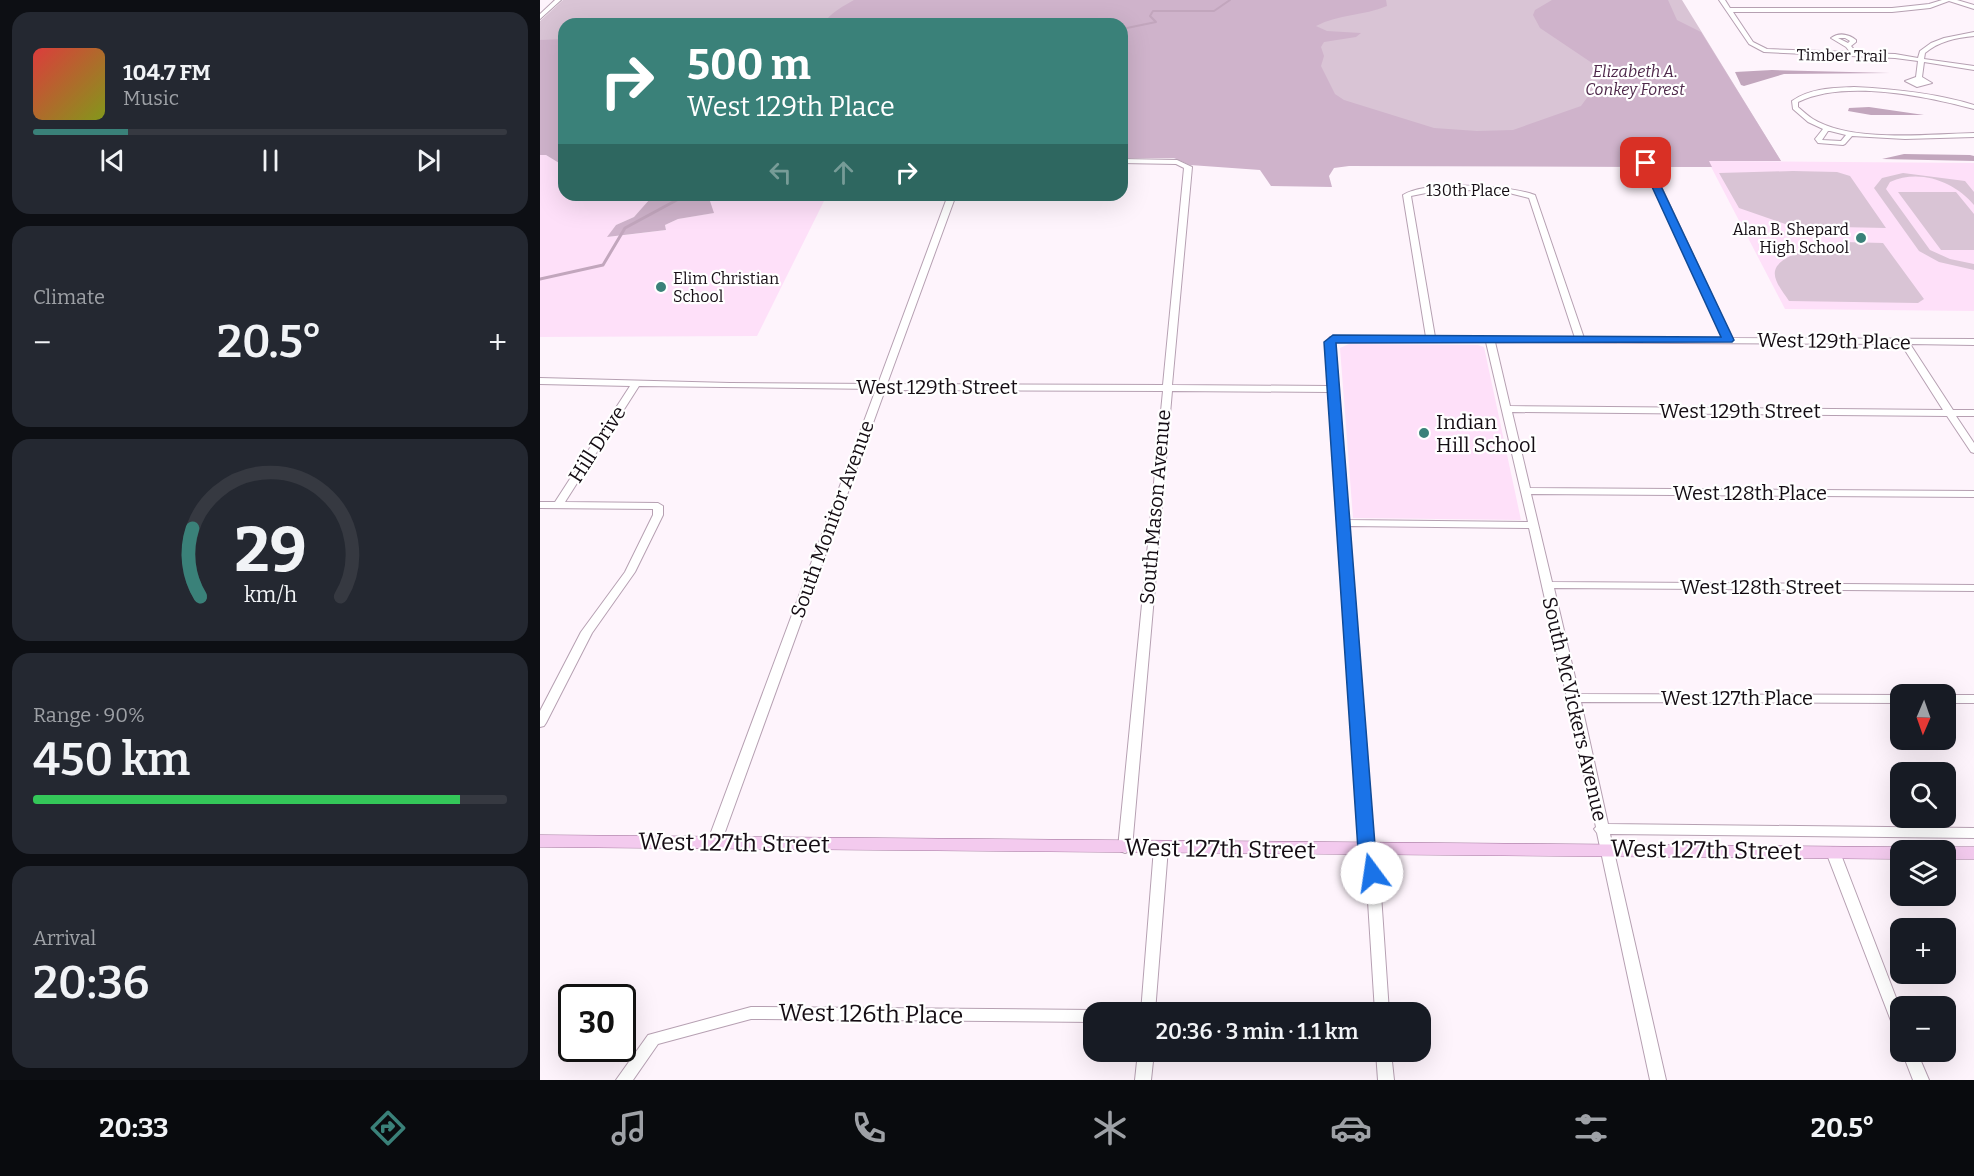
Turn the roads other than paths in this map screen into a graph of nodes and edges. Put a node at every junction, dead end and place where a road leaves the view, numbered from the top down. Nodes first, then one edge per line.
1 (558, 0) edge
2 (1722, 0) edge
3 (1949, 0) edge
4 (1974, 7) edge
5 (1729, 10) junction
6 (540, 17) edge
7 (1974, 34) edge
8 (1848, 46) dead end
9 (1855, 54) junction
10 (1920, 59) junction
11 (1974, 68) edge
12 (1919, 82) junction
13 (1912, 94) junction
14 (1923, 95) junction
15 (1974, 107) edge
16 (1827, 129) junction
17 (1850, 134) junction
18 (1974, 135) edge
19 (1128, 161) edge
20 (1646, 163) dead end
21 (950, 201) edge
22 (1431, 338) junction
23 (1490, 339) junction
24 (1580, 340) junction
25 (1728, 340) junction
26 (1904, 342) junction
27 (1974, 342) edge
28 (540, 381) edge
29 (637, 383) junction
30 (880, 386) junction
31 (1166, 388) junction
32 (1334, 388) junction
33 (1506, 409) junction
34 (1950, 413) junction
35 (1974, 413) edge
36 (1974, 450) edge
37 (1525, 491) junction
38 (1974, 494) edge
39 (540, 505) edge
40 (558, 505) junction
41 (1344, 523) junction
42 (1533, 525) junction
43 (1547, 585) junction
44 (1974, 588) edge
45 (1574, 698) junction
46 (1890, 699) edge
47 (1956, 699) edge
48 (1974, 699) edge
49 (540, 723) edge
50 (1601, 828) junction
51 (1974, 832) edge
52 (540, 841) edge
53 (714, 843) junction
54 (1125, 848) junction
55 (1161, 848) junction
56 (1606, 849) junction
57 (1369, 850) junction
58 (1833, 852) junction
59 (1890, 853) edge
60 (1956, 853) edge
61 (1974, 853) edge
62 (1890, 1000) edge
63 (1150, 1002) edge
64 (1381, 1002) edge
65 (1083, 1016) edge
66 (1145, 1062) edge
67 (1385, 1062) edge
68 (1914, 1062) edge
69 (624, 1080) edge
70 (1143, 1080) edge
71 (1386, 1080) edge
72 (1658, 1080) edge
73 (1921, 1080) edge

1 - 6 street
2 - 5 street, Timber Trail
3 - 4 street
3 - 5 street
5 - 9 street, Timber Trail
7 - 10 street
8 - 9 street
9 - 10 street, Timber Trail
10 - 11 street, Timber Trail
10 - 12 street
12 - 13 street
12 - 14 street
13 - 14 street
13 - 16 street
14 - 15 street
16 - 17 street
16 - 17 street
17 - 18 street
19 - 31 street, South Mason Avenue
20 - 25 street
21 - 30 street, South Monitor Avenue
22 - 23 street, West 129th Place
22 - 24 street, 130th Place
22 - 32 street, West 129th Place
23 - 24 street, West 129th Place
23 - 33 street, South McVickers Avenue
24 - 25 street, West 129th Place
25 - 26 street, West 129th Place
26 - 27 street, West 129th Place
26 - 34 street
28 - 29 street, West 129th Street
29 - 30 street, West 129th Street
29 - 40 street, Hill Drive
30 - 31 street, West 129th Street
30 - 53 street, South Monitor Avenue
31 - 32 street, West 129th Street
31 - 54 street, South Mason Avenue
32 - 41 street
33 - 34 street, West 129th Street
33 - 37 street, South McVickers Avenue
34 - 35 street, West 129th Street
34 - 36 street
37 - 38 street, West 128th Place
37 - 42 street, South McVickers Avenue
39 - 40 street
40 - 49 street
41 - 42 street
41 - 57 street
42 - 43 street, South McVickers Avenue
43 - 44 street, West 128th Street
43 - 45 street, South McVickers Avenue
45 - 46 street, West 127th Place
45 - 50 street, South McVickers Avenue
47 - 48 street
50 - 51 street
50 - 56 street, South McVickers Avenue
52 - 53 main road, West 127th Street
53 - 54 main road, West 127th Street
54 - 55 main road, West 127th Street
55 - 57 main road, West 127th Street
55 - 63 street
56 - 57 main road, West 127th Street
56 - 58 main road, West 127th Street
56 - 72 street, South McVickers Avenue
57 - 64 street
58 - 59 main road, West 127th Street
58 - 62 street
60 - 61 main road
65 - 69 street, West 126th Place
66 - 70 street
67 - 71 street
68 - 73 street

